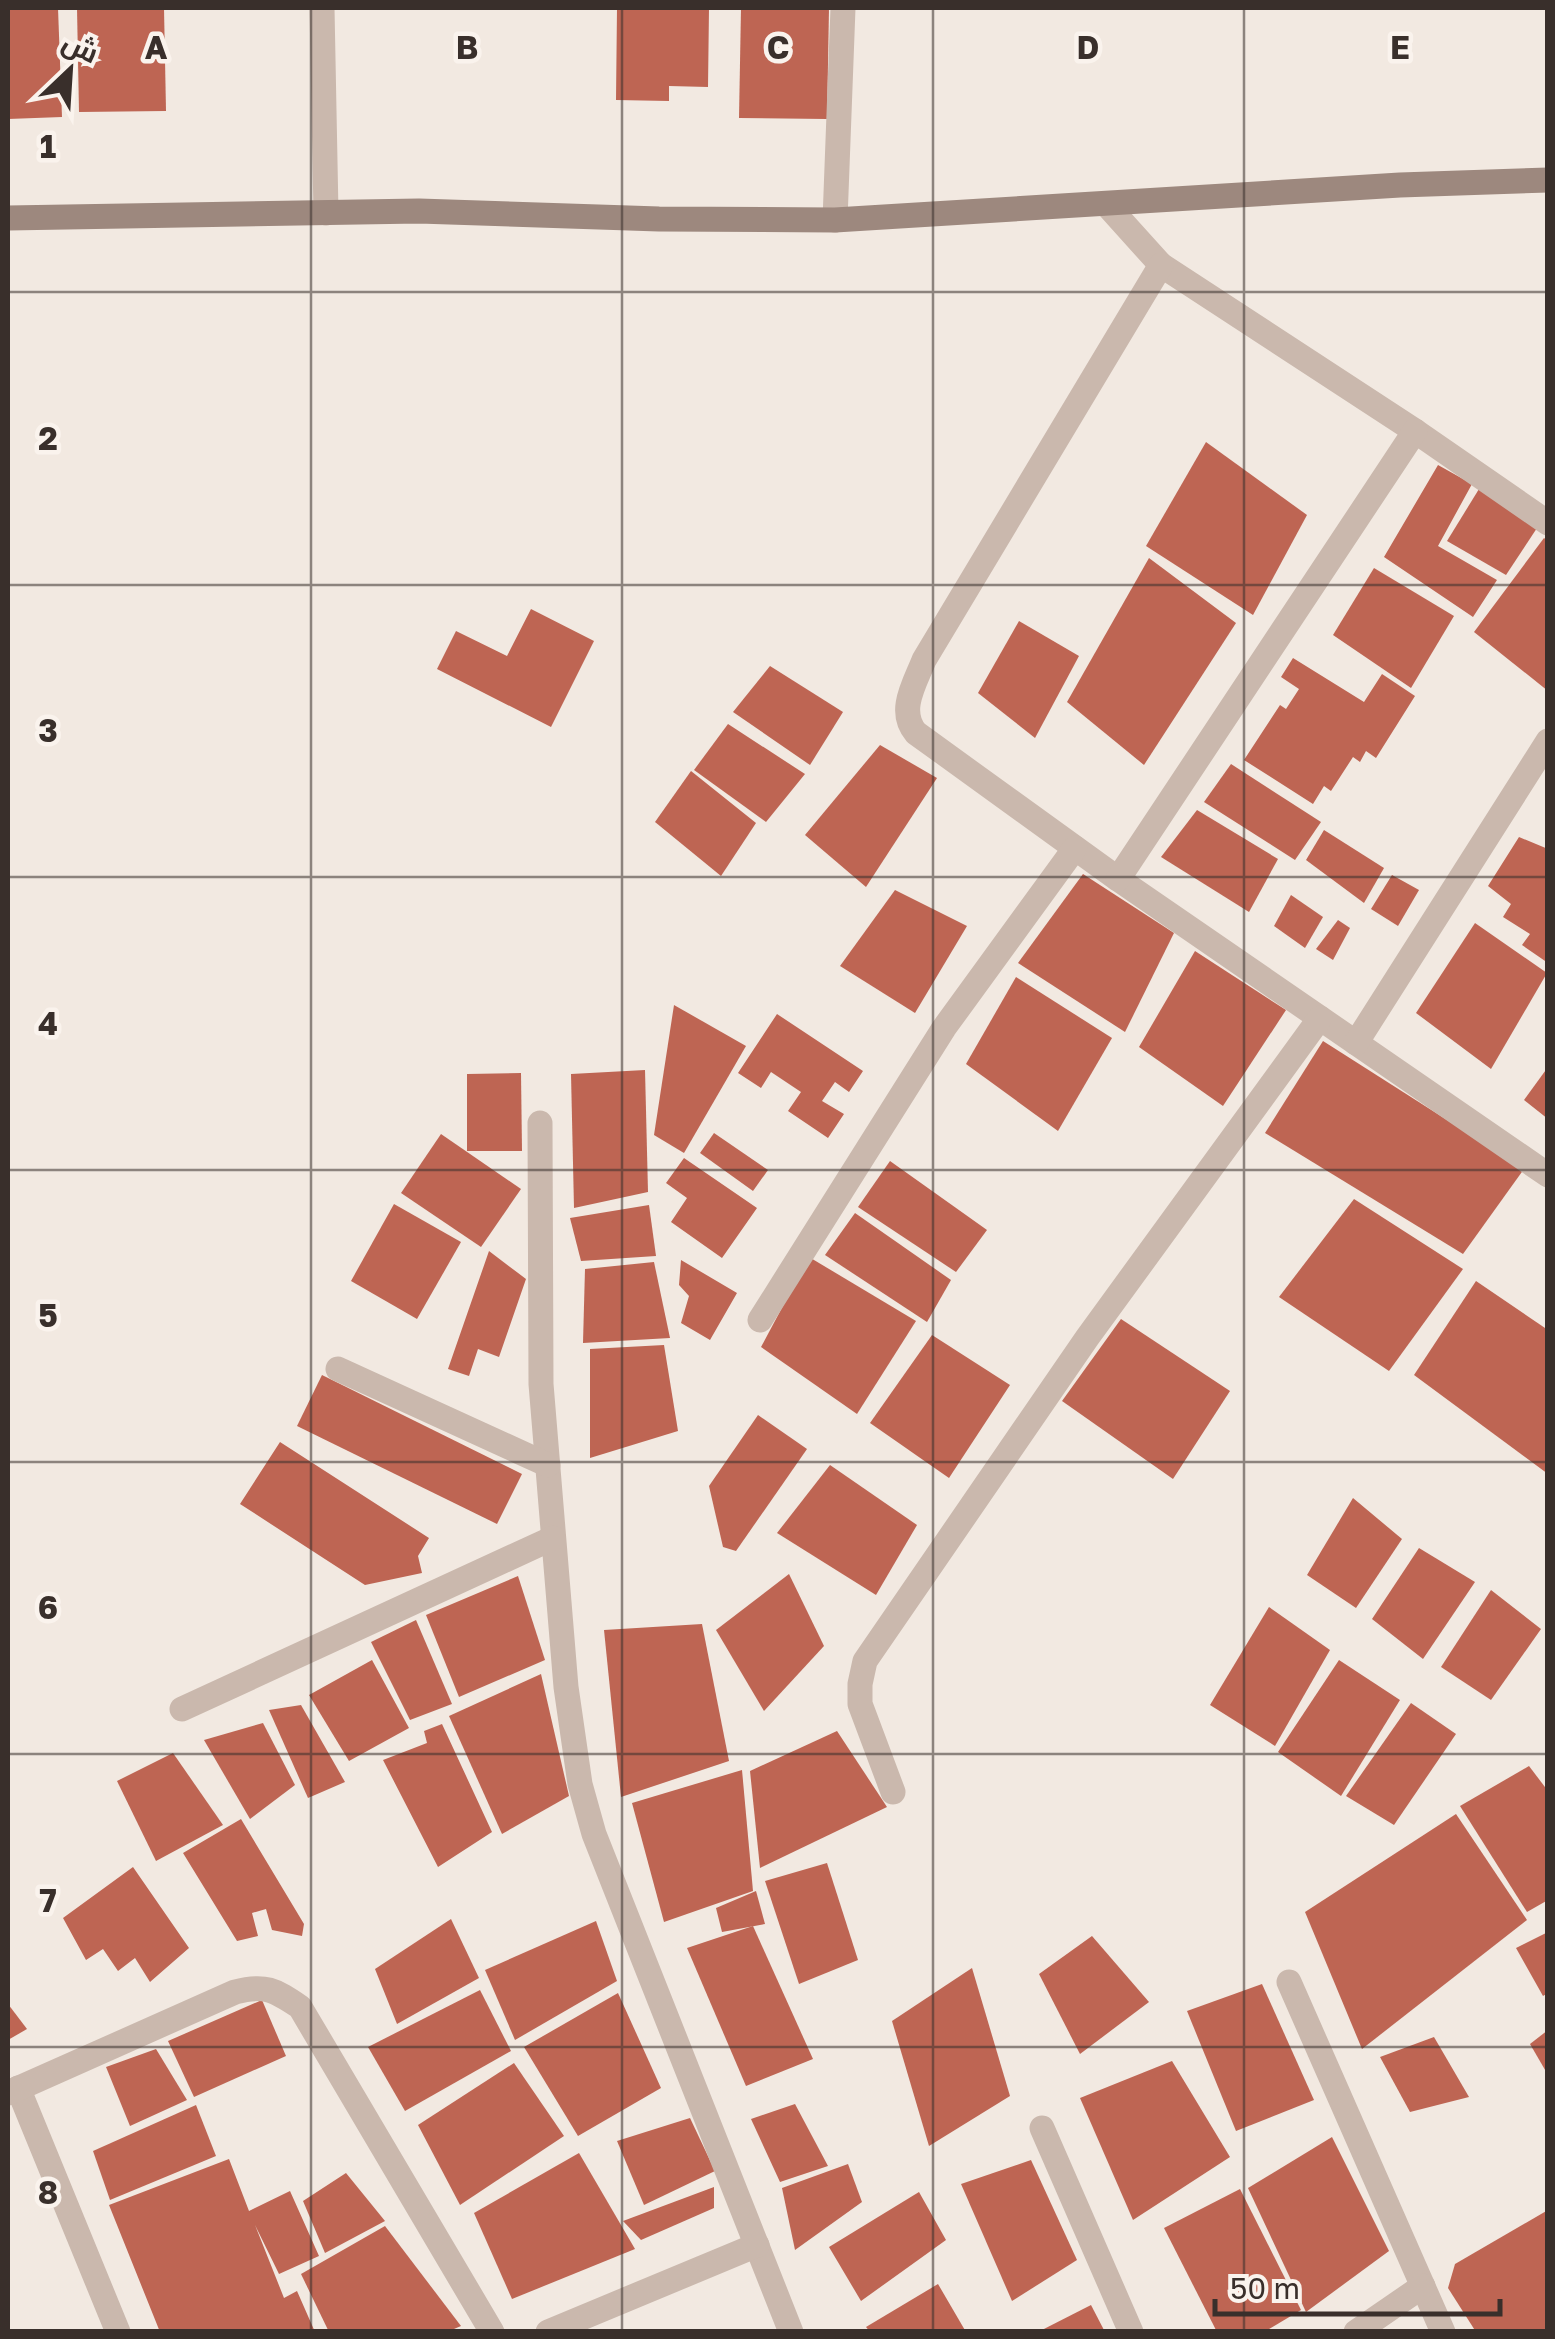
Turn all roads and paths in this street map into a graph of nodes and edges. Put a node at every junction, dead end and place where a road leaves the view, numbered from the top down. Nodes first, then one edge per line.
1 (322, 8) edge
2 (843, 8) edge
3 (1548, 180) edge
4 (1106, 204) junction
5 (326, 213) junction
6 (8, 218) edge
7 (835, 220) junction
8 (1161, 265) junction
9 (1415, 430) junction
10 (1548, 524) edge
11 (1548, 741) edge
12 (1075, 848) junction
13 (1118, 879) junction
14 (1320, 1018) junction
15 (1356, 1043) junction
16 (540, 1122) dead end
17 (1548, 1175) edge
18 (760, 1320) dead end
19 (338, 1369) dead end
20 (548, 1465) junction
21 (553, 1538) junction
22 (182, 1708) dead end
23 (894, 1792) dead end
24 (1290, 1982) dead end
25 (13, 2090) edge
26 (1042, 2128) dead end
27 (757, 2245) junction
28 (1423, 2286) junction
29 (118, 2332) edge
30 (492, 2332) edge
31 (548, 2332) edge
32 (791, 2332) edge
33 (1131, 2332) edge
34 (1356, 2332) edge
35 (1443, 2332) edge

1 - 5 street
2 - 7 street
3 - 4 street
4 - 7 street
4 - 8 street
5 - 6 street
5 - 7 street
8 - 9 street
8 - 12 street
9 - 10 street
9 - 13 street
11 - 15 street
12 - 13 street
12 - 18 street
13 - 14 street
14 - 15 street
14 - 23 street
15 - 17 street
16 - 20 street
19 - 20 street
20 - 21 street
21 - 22 street
21 - 27 street
24 - 28 street
25 - 29 street
25 - 30 street
26 - 33 street
27 - 31 street
27 - 32 street
28 - 34 street
28 - 35 street

